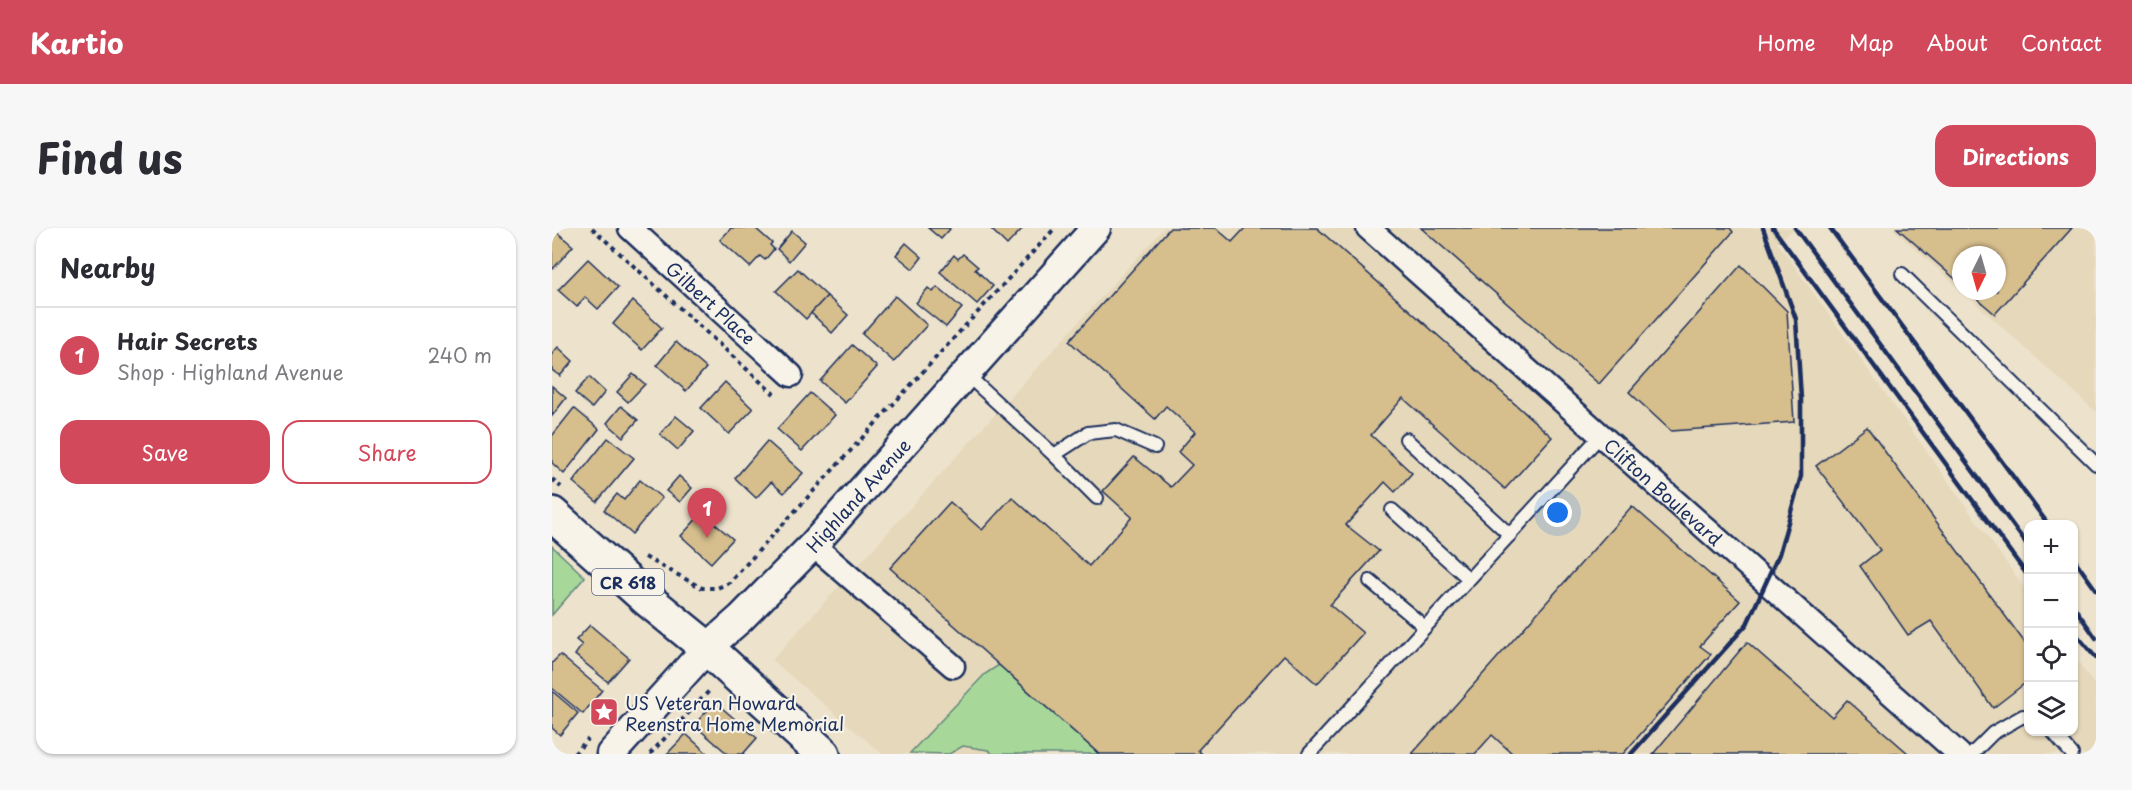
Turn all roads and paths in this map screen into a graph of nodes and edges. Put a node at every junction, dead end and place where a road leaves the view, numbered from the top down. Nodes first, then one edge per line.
1 (592, 228) edge
2 (630, 228) edge
3 (1055, 228) edge
4 (1096, 228) edge
5 (1368, 228) edge
6 (1902, 274) dead end
7 (966, 374) junction
8 (791, 375) dead end
9 (774, 394) dead end
10 (1600, 435) junction
11 (1406, 439) dead end
12 (1155, 447) dead end
13 (1054, 455) junction
14 (2096, 464) edge
15 (552, 479) edge
16 (1096, 498) dead end
17 (1392, 510) dead end
18 (562, 518) edge
19 (1510, 535) junction
20 (813, 545) junction
21 (639, 553) dead end
22 (1469, 579) junction
23 (1370, 580) dead end
24 (1425, 627) junction
25 (707, 648) junction
26 (953, 666) dead end
27 (718, 697) dead end
28 (2024, 716) edge
29 (2056, 736) edge
30 (611, 754) edge
31 (650, 754) edge
32 (823, 754) edge
33 (1309, 754) edge
34 (1959, 754) edge
35 (1972, 754) edge
36 (2072, 754) edge

1 - 9 path
2 - 8 street, Gilbert Place
3 - 21 path
4 - 7 street, Highland Avenue
5 - 10 street, Clifton Boulevard
6 - 14 lane
7 - 13 lane
7 - 20 street, Highland Avenue
10 - 19 lane
10 - 34 street, Clifton Boulevard
11 - 19 lane
12 - 13 lane
13 - 16 lane
15 - 18 path
17 - 22 lane
18 - 25 main road, CR 618
19 - 22 lane
20 - 25 street, Highland Avenue
20 - 26 street
22 - 24 lane
23 - 24 lane
24 - 33 lane
25 - 30 street, Highland Avenue
25 - 32 main road, CR 618
27 - 31 path
28 - 35 lane
29 - 36 lane

